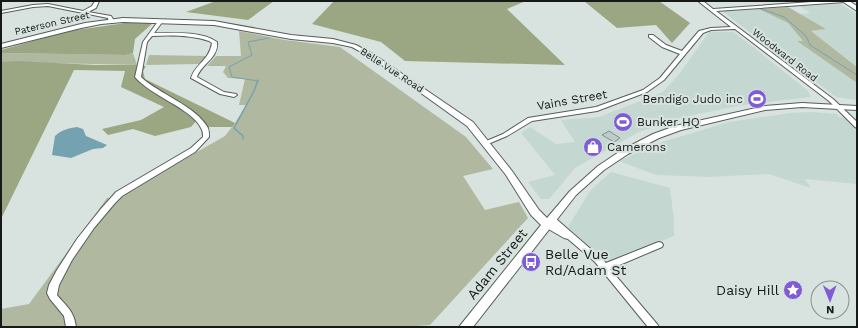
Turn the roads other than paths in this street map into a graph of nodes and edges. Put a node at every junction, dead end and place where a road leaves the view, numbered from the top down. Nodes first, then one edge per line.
1 (97, 1) edge
2 (700, 1) edge
3 (845, 1) edge
4 (857, 8) edge
5 (712, 10) junction
6 (1, 12) edge
7 (84, 12) junction
8 (107, 20) junction
9 (161, 21) junction
10 (81, 26) junction
11 (736, 28) junction
12 (151, 35) junction
13 (651, 36) dead end
14 (1, 46) edge
15 (682, 53) junction
16 (234, 95) dead end
17 (839, 106) junction
18 (857, 108) edge
19 (857, 126) edge
20 (486, 142) junction
21 (550, 223) junction
22 (659, 245) dead end
23 (605, 267) junction
24 (71, 327) edge
25 (465, 327) edge
26 (654, 327) edge

1 - 7 street
2 - 5 street, Woodward Road
3 - 4 street
3 - 5 street
5 - 11 street, Woodward Road
6 - 7 street
7 - 8 street
8 - 9 street, Belle Vue Road
8 - 10 street, Belle Vue Road
8 - 10 street, Paterson Street
9 - 12 street
9 - 20 street, Belle Vue Road
10 - 14 street, Paterson Street
11 - 15 street, Vains Street
11 - 17 street, Woodward Road
12 - 16 street
12 - 24 street
13 - 15 street
15 - 20 street, Vains Street
17 - 18 street, Adam Street
17 - 19 street, Woodward Road
17 - 21 street, Adam Street
20 - 21 street, Belle Vue Road
21 - 23 street, Belle Vue Road
21 - 25 street, Adam Street
22 - 23 street
23 - 26 street, Belle Vue Road

